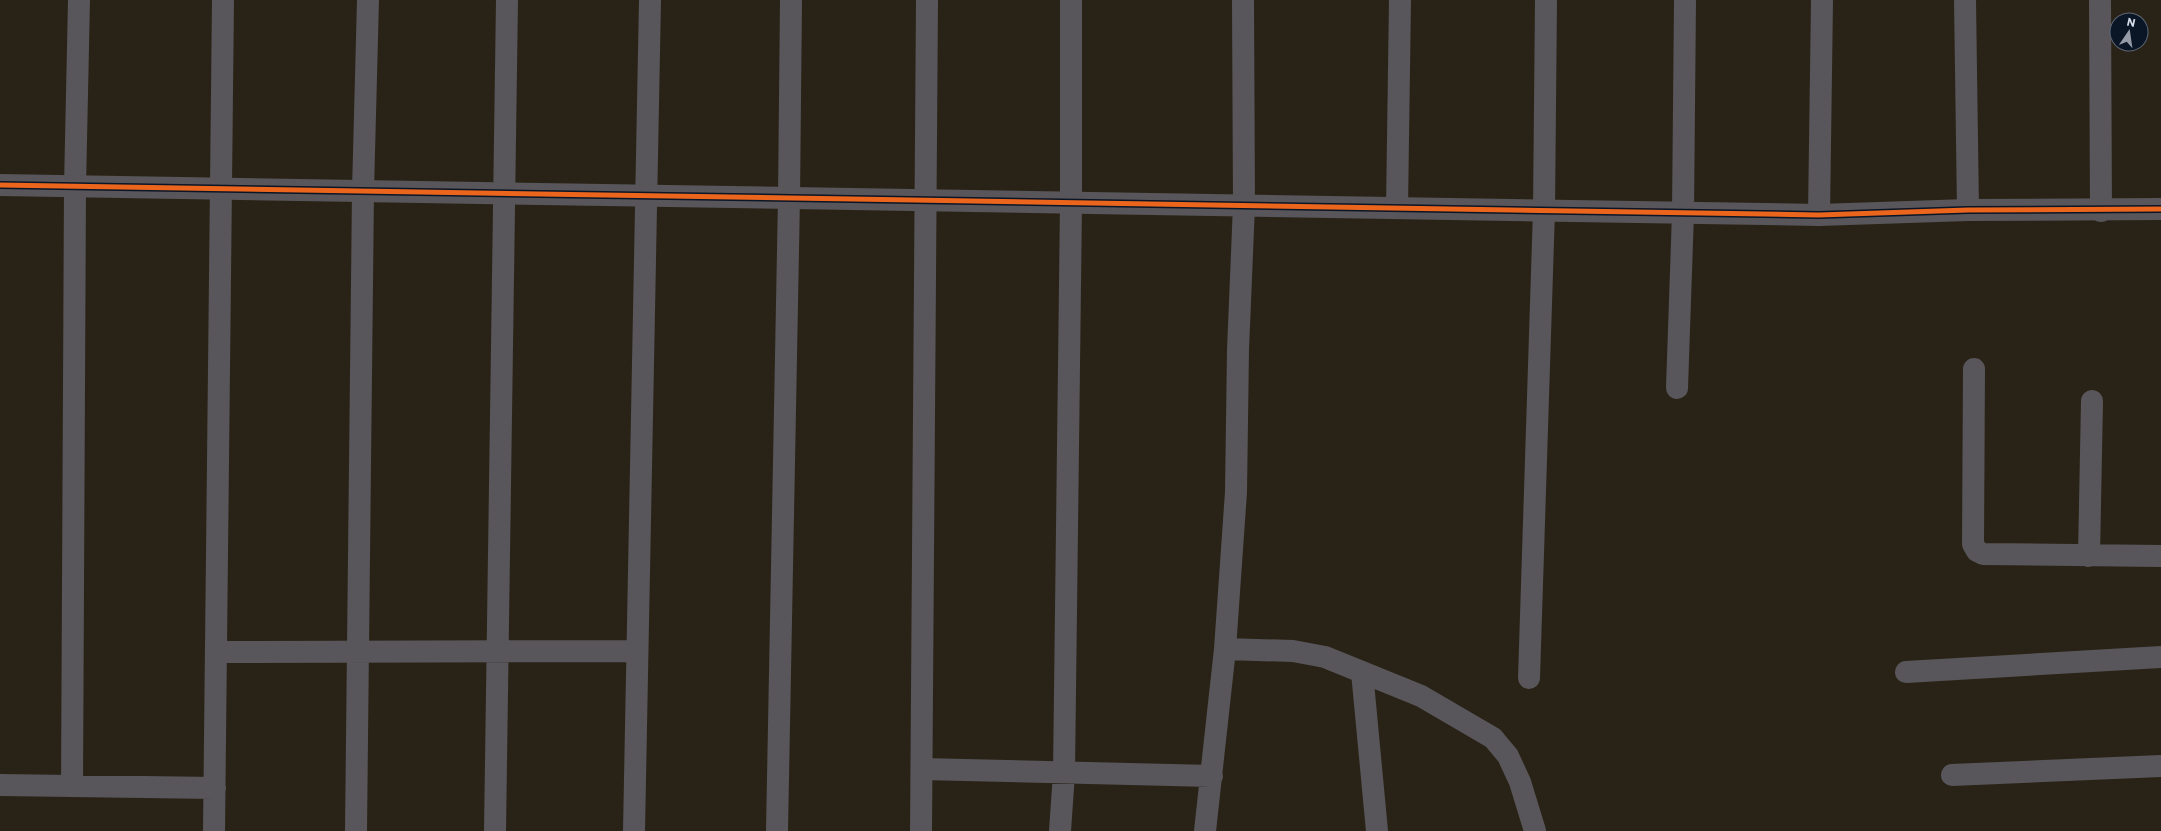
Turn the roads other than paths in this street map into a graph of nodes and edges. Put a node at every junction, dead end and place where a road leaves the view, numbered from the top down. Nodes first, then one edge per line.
1 (79, 0) edge
2 (223, 0) edge
3 (368, 0) edge
4 (507, 0) edge
5 (650, 0) edge
6 (791, 0) edge
7 (927, 0) edge
8 (1071, 0) edge
9 (1243, 0) edge
10 (1400, 0) edge
11 (1546, 0) edge
12 (1684, 0) edge
13 (1822, 0) edge
14 (1966, 0) edge
15 (2100, 0) edge
16 (0, 186) edge
17 (75, 187) junction
18 (221, 189) junction
19 (363, 192) junction
20 (505, 194) junction
21 (647, 196) junction
22 (789, 198) junction
23 (926, 200) junction
24 (1071, 203) junction
25 (1244, 205) junction
26 (1397, 208) junction
27 (2161, 209) edge
28 (1544, 210) junction
29 (1968, 210) junction
30 (2102, 211) junction
31 (1682, 213) junction
32 (1819, 215) junction
33 (1974, 369) dead end
34 (1677, 388) dead end
35 (2092, 401) dead end
36 (2089, 556) junction
37 (2161, 556) edge
38 (1225, 649) junction
39 (358, 651) junction
40 (498, 651) junction
41 (637, 651) junction
42 (216, 652) junction
43 (2161, 656) edge
44 (1362, 672) junction
45 (1906, 672) dead end
46 (1529, 678) dead end
47 (2161, 766) edge
48 (922, 769) junction
49 (1064, 773) junction
50 (1952, 775) dead end
51 (1212, 776) junction
52 (0, 785) edge
53 (72, 786) junction
54 (215, 788) junction
55 (214, 831) edge
56 (356, 831) edge
57 (495, 831) edge
58 (634, 831) edge
59 (777, 831) edge
60 (921, 831) edge
61 (1060, 831) edge
62 (1205, 831) edge
63 (1377, 831) edge
64 (1535, 831) edge

1 - 17 street
2 - 18 street
3 - 19 street
4 - 20 street
5 - 21 street
6 - 22 street
7 - 23 street
8 - 24 street
9 - 25 street
10 - 26 street
11 - 28 street
12 - 31 street
13 - 32 street
14 - 29 street
15 - 30 street
16 - 17 street
17 - 18 street
17 - 53 street
18 - 19 street
18 - 42 street
19 - 20 street
19 - 39 street
20 - 21 street
20 - 40 street
21 - 22 street
21 - 41 street
22 - 23 street
22 - 59 street
23 - 24 street
23 - 48 street
24 - 25 street
24 - 49 street
25 - 26 street
25 - 38 street
26 - 28 street
27 - 30 street
28 - 31 street
28 - 46 street
29 - 30 street
29 - 32 street
31 - 32 street
31 - 34 street
33 - 36 street
35 - 36 street
36 - 37 street
38 - 44 street
38 - 51 street
39 - 40 street
39 - 42 street
39 - 56 street
40 - 41 street
40 - 57 street
41 - 58 street
42 - 54 street
43 - 45 street
44 - 63 street
44 - 64 street
47 - 50 street
48 - 49 street
48 - 60 street
49 - 51 street
49 - 61 street
51 - 62 street
52 - 53 street
53 - 54 street
54 - 55 street

